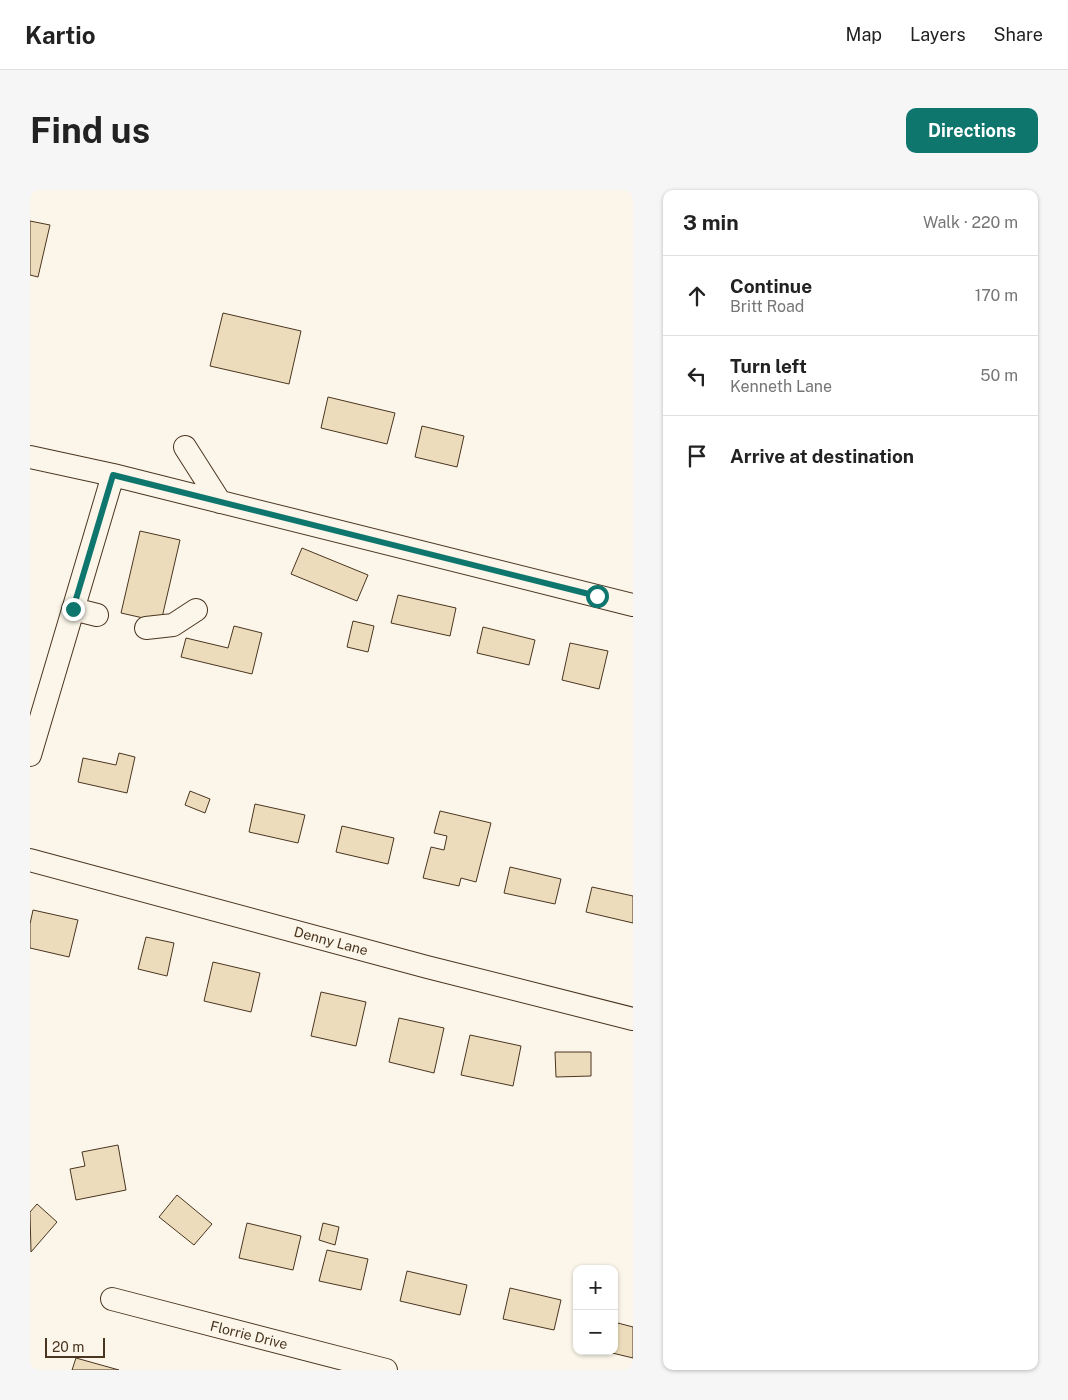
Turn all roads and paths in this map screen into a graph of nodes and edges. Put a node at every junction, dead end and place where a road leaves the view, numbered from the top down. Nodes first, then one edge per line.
1 (185, 448) dead end
2 (30, 457) edge
3 (113, 475) junction
4 (220, 502) junction
5 (633, 605) edge
6 (73, 609) junction
7 (196, 610) dead end
8 (96, 615) dead end
9 (146, 628) dead end
10 (30, 755) edge
11 (30, 860) edge
12 (633, 1019) edge
13 (112, 1300) dead end
14 (386, 1370) edge

1 - 4 street
2 - 3 street
3 - 4 street
3 - 6 street
4 - 5 street
6 - 8 street
6 - 10 street
7 - 9 street
11 - 12 street, Denny Lane
13 - 14 street, Florrie Drive

